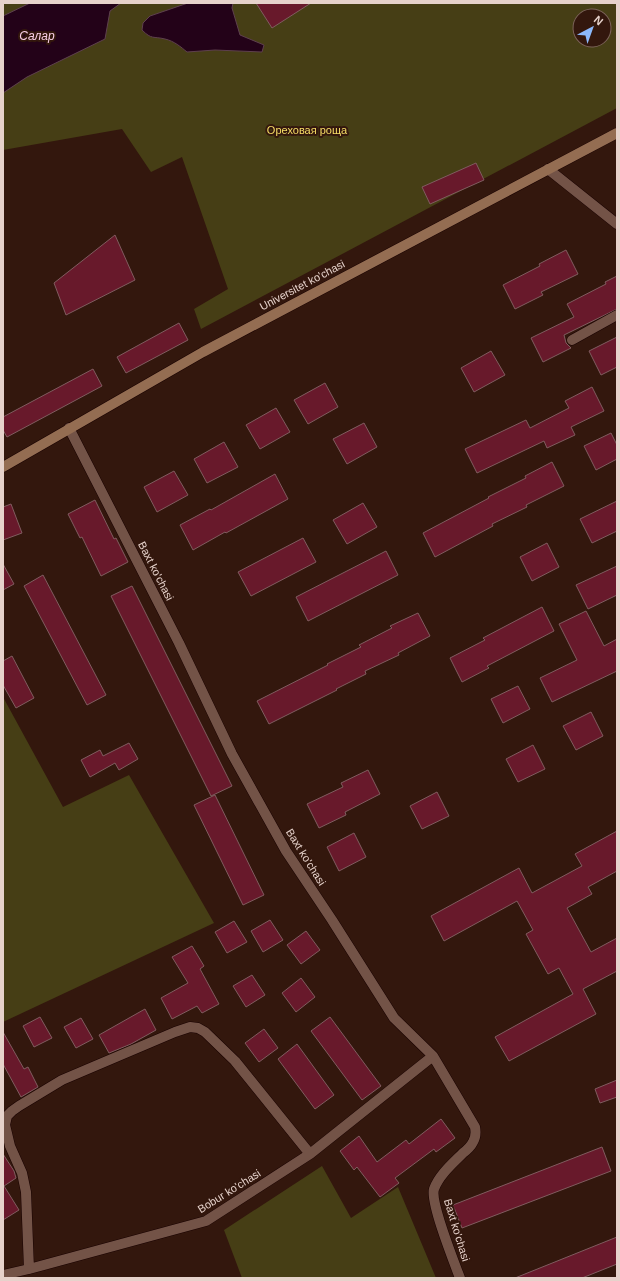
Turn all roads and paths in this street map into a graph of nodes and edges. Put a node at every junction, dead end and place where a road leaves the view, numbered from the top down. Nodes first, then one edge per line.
1 (617, 133) edge
2 (548, 169) junction
3 (617, 224) edge
4 (617, 315) edge
5 (572, 340) dead end
6 (69, 428) junction
7 (3, 467) edge
8 (433, 1056) junction
9 (310, 1154) junction
10 (29, 1269) junction
11 (3, 1275) edge
12 (460, 1278) edge

1 - 2 main road, Universitet ko'chasi
2 - 3 street
2 - 6 main road, Universitet ko'chasi
4 - 5 street
6 - 7 main road, Universitet ko'chasi
6 - 8 street, Baxt ko'chasi
8 - 9 street, Bobur ko'chasi
8 - 12 street, Baxt ko'chasi
9 - 10 street, Bobur ko'chasi
9 - 10 street
10 - 11 street, Bobur ko'chasi

